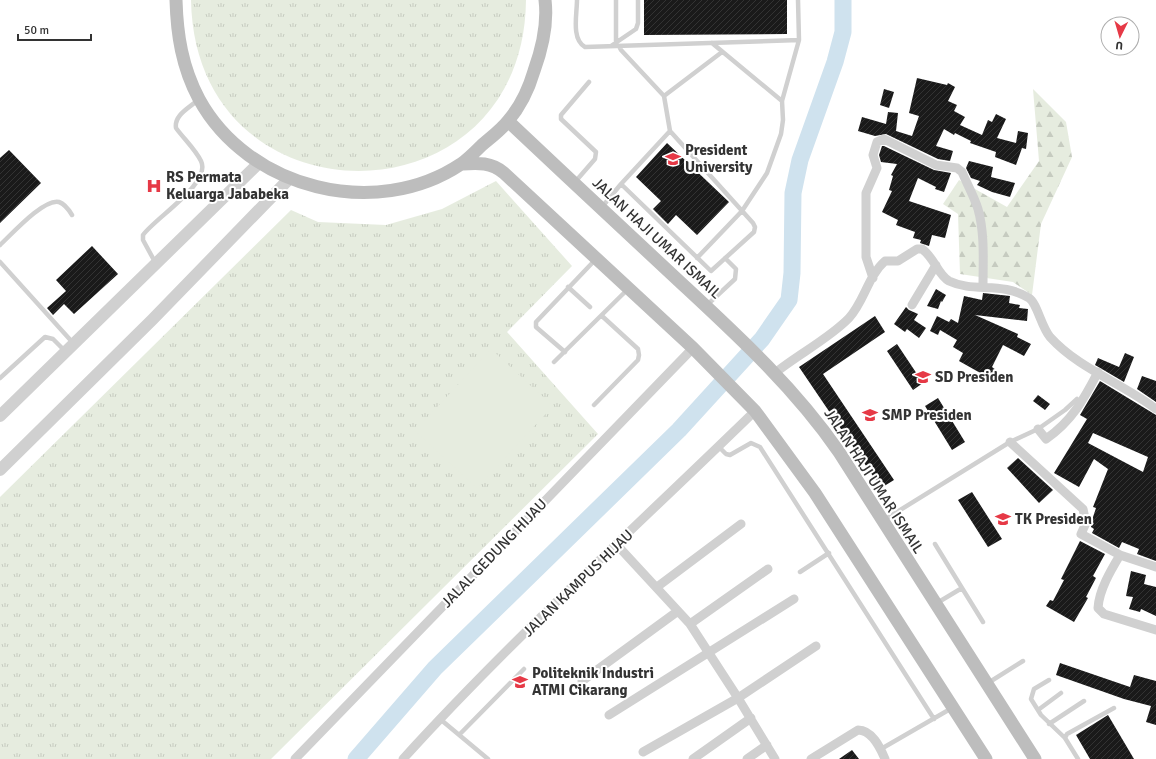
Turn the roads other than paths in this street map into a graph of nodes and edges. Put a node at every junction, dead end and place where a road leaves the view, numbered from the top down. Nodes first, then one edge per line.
1 (176, 0) edge
2 (546, 0) edge
3 (577, 0) edge
4 (616, 0) edge
5 (638, 0) edge
6 (798, 0) edge
7 (798, 40) junction
8 (712, 43) junction
9 (618, 44) junction
10 (722, 52) junction
11 (589, 82) dead end
12 (664, 96) junction
13 (200, 99) junction
14 (782, 102) junction
15 (508, 121) junction
16 (670, 131) junction
17 (259, 163) junction
18 (462, 164) junction
19 (289, 179) junction
20 (574, 183) junction
21 (621, 184) junction
22 (601, 208) junction
23 (742, 211) junction
24 (72, 215) dead end
25 (0, 245) edge
26 (697, 258) junction
27 (725, 258) junction
28 (596, 259) junction
29 (0, 262) edge
30 (156, 264) junction
31 (936, 265) junction
32 (873, 278) junction
33 (982, 286) junction
34 (568, 287) junction
35 (629, 289) junction
36 (706, 306) junction
37 (912, 306) dead end
38 (590, 307) dead end
39 (602, 316) junction
40 (70, 348) junction
41 (696, 351) junction
42 (565, 352) junction
43 (554, 362) dead end
44 (772, 370) junction
45 (1098, 372) junction
46 (0, 378) edge
47 (1077, 399) dead end
48 (594, 405) dead end
49 (1156, 409) edge
50 (756, 411) junction
51 (0, 415) edge
52 (1038, 429) junction
53 (1010, 442) junction
54 (719, 446) junction
55 (0, 470) edge
56 (882, 520) junction
57 (741, 524) dead end
58 (935, 544) dead end
59 (618, 545) junction
60 (829, 553) junction
61 (1120, 555) junction
62 (1156, 567) edge
63 (768, 569) dead end
64 (800, 572) dead end
65 (657, 587) junction
66 (962, 588) junction
67 (794, 599) dead end
68 (936, 604) junction
69 (678, 611) junction
70 (983, 622) dead end
71 (690, 624) junction
72 (1156, 630) edge
73 (816, 646) dead end
74 (708, 654) junction
75 (1023, 661) dead end
76 (524, 669) dead end
77 (1048, 680) dead end
78 (582, 681) dead end
79 (986, 684) junction
80 (1061, 693) dead end
81 (738, 698) junction
82 (1084, 701) dead end
83 (952, 708) junction
84 (1114, 708) dead end
85 (1038, 710) junction
86 (609, 715) dead end
87 (751, 718) junction
88 (439, 719) junction
89 (934, 719) junction
90 (1049, 724) junction
91 (459, 735) junction
92 (1065, 738) junction
93 (767, 745) junction
94 (881, 749) junction
95 (643, 752) dead end
96 (295, 759) edge
97 (403, 759) edge
98 (488, 759) edge
99 (693, 759) edge
100 (747, 759) edge
101 (775, 759) edge
102 (811, 759) edge
103 (885, 759) edge
104 (986, 759) edge
105 (1034, 759) edge
106 (1078, 759) edge

1 - 13 main road
2 - 15 main road
3 - 9 lane
4 - 9 lane
5 - 9 lane
6 - 7 lane
7 - 8 lane
7 - 14 lane
8 - 9 lane
8 - 10 lane
9 - 12 lane
10 - 12 lane
10 - 14 lane
11 - 20 lane
12 - 16 lane
13 - 17 main road
13 - 30 lane
14 - 23 lane
15 - 18 main road
15 - 20 main road, JALAN HAJI UMAR ISMAIL
16 - 21 lane
16 - 23 lane
17 - 19 main road
17 - 30 street
18 - 19 main road
18 - 28 main road
19 - 55 street
20 - 22 main road, JALAN HAJI UMAR ISMAIL
21 - 22 lane
21 - 26 lane
22 - 36 main road, JALAN HAJI UMAR ISMAIL
23 - 26 lane
23 - 27 lane
24 - 25 lane
26 - 27 lane
27 - 36 lane
28 - 34 lane
28 - 35 main road
29 - 40 lane
30 - 40 street
31 - 32 street
31 - 33 street
31 - 37 street
32 - 33 street
32 - 44 street
33 - 45 street
34 - 38 lane
34 - 42 lane
35 - 39 lane
35 - 41 main road
36 - 44 main road, JALAN HAJI UMAR ISMAIL
39 - 42 lane
39 - 48 lane
40 - 46 lane
40 - 51 street
41 - 50 main road
41 - 96 street, JALAL GEDUNG HIJAU
42 - 43 lane
44 - 56 main road, JALAN HAJI UMAR ISMAIL
45 - 49 street
45 - 52 street
47 - 52 lane
50 - 54 street, JALAN KAMPUS HIJAU
50 - 83 main road
52 - 53 lane
53 - 56 lane
53 - 61 street
54 - 59 street, JALAN KAMPUS HIJAU
54 - 60 lane
56 - 68 main road, JALAN HAJI UMAR ISMAIL
57 - 65 street
58 - 66 lane
59 - 65 street
59 - 88 street, JALAN KAMPUS HIJAU
60 - 64 lane
60 - 89 lane
61 - 62 street
61 - 72 street
63 - 71 street
65 - 69 street
66 - 68 lane
66 - 70 lane
67 - 74 street
68 - 79 main road, JALAN HAJI UMAR ISMAIL
69 - 71 street
69 - 78 street
71 - 74 street
73 - 81 street
74 - 81 street
74 - 86 street
75 - 79 lane
76 - 91 lane
77 - 85 lane
79 - 105 main road, JALAN HAJI UMAR ISMAIL
80 - 85 lane
81 - 87 street
81 - 95 street
82 - 90 lane
83 - 89 lane
83 - 104 main road
84 - 92 lane
85 - 90 lane
87 - 93 street
87 - 99 street
88 - 91 lane
88 - 97 street, JALAN KAMPUS HIJAU
89 - 94 lane
90 - 92 lane
91 - 98 lane
92 - 106 lane
93 - 100 street
93 - 101 street
94 - 102 street
94 - 103 street

